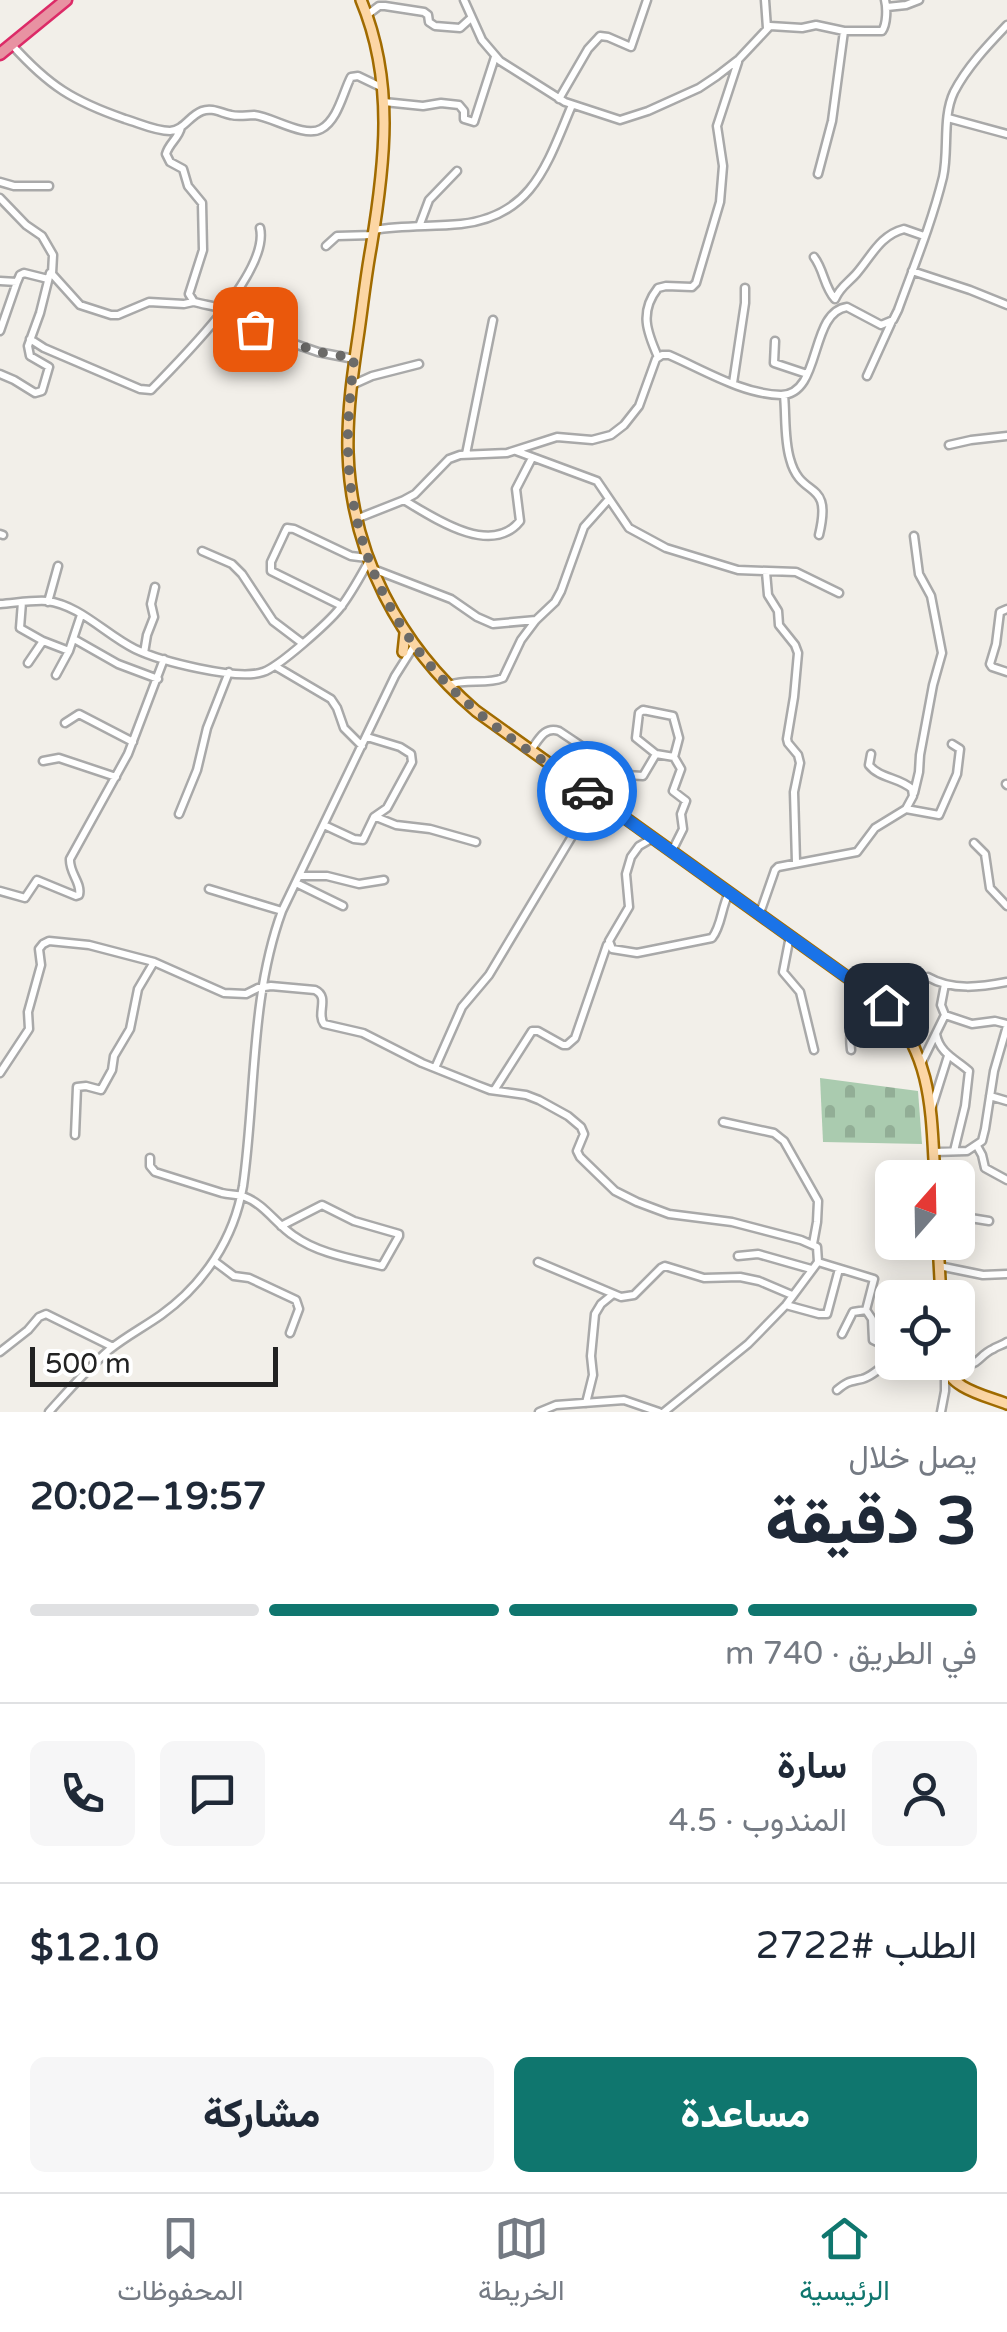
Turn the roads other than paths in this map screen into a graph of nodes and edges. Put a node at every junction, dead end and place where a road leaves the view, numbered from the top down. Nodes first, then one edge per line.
1 (66, 0) edge
2 (361, 0) edge
3 (464, 0) edge
4 (647, 0) edge
5 (764, 0) edge
6 (919, 0) edge
7 (886, 3) edge
8 (367, 15) junction
9 (472, 18) junction
10 (1007, 26) edge
11 (767, 28) junction
12 (844, 31) junction
13 (12, 45) junction
14 (0, 54) edge
15 (495, 57) junction
16 (739, 59) junction
17 (384, 88) junction
18 (558, 99) junction
19 (384, 102) junction
20 (572, 105) junction
21 (948, 118) junction
22 (182, 126) junction
23 (1007, 134) edge
24 (456, 171) dead end
25 (818, 174) dead end
26 (0, 182) edge
27 (49, 186) dead end
28 (0, 198) edge
29 (420, 224) junction
30 (260, 228) dead end
31 (373, 232) junction
32 (924, 236) junction
33 (326, 246) dead end
34 (814, 257) dead end
35 (912, 271) junction
36 (49, 275) junction
37 (0, 280) edge
38 (17, 282) junction
39 (745, 288) dead end
40 (191, 298) junction
41 (834, 299) junction
42 (1007, 305) edge
43 (843, 307) junction
44 (225, 310) junction
45 (493, 320) dead end
46 (893, 320) junction
47 (0, 330) edge
48 (30, 340) junction
49 (775, 340) dead end
50 (658, 357) junction
51 (354, 358) junction
52 (419, 364) dead end
53 (0, 374) edge
54 (806, 374) junction
55 (867, 376) dead end
56 (733, 384) junction
57 (351, 386) junction
58 (784, 395) junction
59 (1007, 436) edge
60 (949, 445) dead end
61 (515, 451) junction
62 (466, 454) junction
63 (532, 458) junction
64 (609, 499) junction
65 (404, 500) junction
66 (356, 519) junction
67 (819, 534) dead end
68 (914, 536) dead end
69 (202, 551) dead end
70 (369, 563) junction
71 (58, 566) dead end
72 (766, 572) junction
73 (156, 586) dead end
74 (839, 593) dead end
75 (22, 602) junction
76 (48, 602) junction
77 (0, 604) edge
78 (342, 606) junction
79 (1007, 608) edge
80 (81, 615) junction
81 (536, 620) junction
82 (405, 633) junction
83 (74, 639) junction
84 (43, 641) junction
85 (302, 643) junction
86 (416, 648) junction
87 (69, 652) junction
88 (144, 652) junction
89 (404, 656) junction
90 (164, 659) junction
91 (28, 663) dead end
92 (275, 666) junction
93 (229, 672) junction
94 (1007, 672) edge
95 (56, 675) dead end
96 (158, 679) junction
97 (448, 686) junction
98 (64, 723) dead end
99 (366, 737) junction
100 (133, 742) junction
101 (952, 744) dead end
102 (362, 746) junction
103 (530, 751) junction
104 (656, 754) junction
105 (872, 754) dead end
106 (674, 757) junction
107 (43, 761) dead end
108 (116, 776) junction
109 (914, 793) junction
110 (593, 795) junction
111 (613, 809) junction
112 (906, 809) junction
113 (178, 814) dead end
114 (374, 817) junction
115 (324, 825) junction
116 (653, 838) junction
117 (476, 842) dead end
118 (974, 843) dead end
119 (672, 851) junction
120 (796, 862) junction
121 (298, 880) junction
122 (384, 880) dead end
123 (209, 888) dead end
124 (0, 891) edge
125 (730, 892) junction
126 (343, 906) dead end
127 (1007, 906) edge
128 (282, 911) junction
129 (760, 914) junction
130 (790, 935) junction
131 (608, 944) junction
132 (154, 962) junction
133 (928, 976) dead end
134 (1007, 982) edge
135 (945, 984) junction
136 (263, 987) junction
137 (875, 996) junction
138 (945, 1015) junction
139 (1007, 1025) edge
140 (936, 1034) junction
141 (814, 1050) dead end
142 (851, 1050) dead end
143 (948, 1056) junction
144 (922, 1062) junction
145 (435, 1068) junction
146 (0, 1073) edge
147 (494, 1090) junction
148 (990, 1096) junction
149 (1007, 1101) edge
150 (930, 1111) junction
151 (723, 1122) dead end
152 (74, 1135) dead end
153 (977, 1146) junction
154 (954, 1151) junction
155 (933, 1152) junction
156 (150, 1158) dead end
157 (933, 1160) edge
158 (1007, 1180) edge
159 (242, 1195) junction
160 (975, 1219) edge
161 (989, 1221) dead end
162 (280, 1226) junction
163 (813, 1244) junction
164 (738, 1256) dead end
165 (939, 1260) edge
166 (214, 1261) junction
167 (538, 1262) dead end
168 (818, 1262) junction
169 (939, 1266) junction
170 (839, 1268) junction
171 (812, 1269) junction
172 (1007, 1274) edge
173 (939, 1280) edge
174 (612, 1295) junction
175 (792, 1295) junction
176 (786, 1304) junction
177 (866, 1310) junction
178 (290, 1333) dead end
179 (842, 1334) dead end
180 (875, 1341) edge
181 (1007, 1342) edge
182 (113, 1347) junction
183 (0, 1352) edge
184 (975, 1362) edge
185 (875, 1372) edge
186 (945, 1380) edge
187 (954, 1380) edge
188 (956, 1383) junction
189 (837, 1390) dead end
190 (946, 1392) junction
191 (586, 1404) junction
192 (1007, 1404) edge
193 (49, 1412) edge
194 (540, 1412) edge
195 (661, 1412) edge
196 (941, 1412) edge

1 - 13 highway
2 - 8 main road
3 - 9 street
4 - 18 street
5 - 11 street
6 - 7 street
7 - 12 street
8 - 9 street
8 - 17 main road
9 - 15 street
10 - 21 street
11 - 12 street
11 - 16 street
12 - 25 street
13 - 14 highway
13 - 22 street
15 - 18 street
15 - 19 street
16 - 20 street
16 - 50 street
17 - 19 main road
17 - 22 street
18 - 20 street
19 - 31 main road
20 - 29 street
21 - 23 street
21 - 32 street
22 - 40 street
24 - 29 street
26 - 27 street
28 - 36 street
29 - 31 street
30 - 44 street
31 - 33 street
31 - 51 main road
32 - 35 street
32 - 41 street
34 - 41 street
35 - 42 street
35 - 46 street
36 - 38 street
36 - 40 street
36 - 48 street
37 - 38 street
38 - 47 street
39 - 56 street
40 - 44 street
41 - 43 street
43 - 46 street
43 - 54 street
44 - 48 street
44 - 51 street
45 - 62 street
46 - 55 street
48 - 53 street
49 - 54 street
50 - 56 street
50 - 61 street
51 - 57 main road
52 - 57 street
54 - 58 street
56 - 58 street
57 - 66 main road
58 - 67 street
59 - 60 street
61 - 62 street
61 - 63 street
62 - 65 street
63 - 64 street
63 - 65 street
64 - 72 street
64 - 81 street
65 - 66 street
66 - 70 main road
68 - 109 street
69 - 85 street
70 - 78 street
70 - 78 street
70 - 81 street
70 - 82 main road
71 - 76 street
72 - 74 street
72 - 120 street
73 - 88 street
75 - 76 street
75 - 77 street
75 - 84 street
76 - 80 street
78 - 85 street
79 - 94 street
80 - 83 street
80 - 88 street
81 - 97 street
82 - 86 main road
82 - 89 main road
83 - 87 street
83 - 96 street
84 - 87 street
84 - 91 street
85 - 92 street
86 - 89 main road
86 - 97 main road
87 - 95 street
88 - 90 street
89 - 99 street
90 - 93 street
90 - 96 street
92 - 93 street
92 - 102 street
93 - 113 street
96 - 100 street
97 - 103 main road
98 - 100 street
99 - 102 street
99 - 114 street
100 - 108 street
101 - 112 street
102 - 115 street
103 - 110 main road
103 - 110 street
104 - 106 street
104 - 106 street
104 - 111 street
105 - 109 street
106 - 119 street
107 - 108 street
108 - 124 street
109 - 112 street
110 - 111 main road
110 - 145 street
111 - 116 main road
112 - 120 street
114 - 115 street
114 - 117 street
115 - 121 street
116 - 119 main road
116 - 131 street
118 - 127 street
119 - 125 main road
120 - 129 street
121 - 122 street
121 - 126 street
121 - 128 street
123 - 128 street
125 - 129 main road
125 - 131 street
128 - 136 street
129 - 130 main road
130 - 137 main road
130 - 141 street
131 - 147 street
132 - 136 street
132 - 146 street
132 - 152 street
133 - 135 street
134 - 135 street
135 - 138 street
136 - 145 street
136 - 159 street
137 - 142 street
137 - 144 main road
138 - 139 street
138 - 140 street
139 - 148 street
140 - 143 street
140 - 144 street
143 - 150 street
143 - 154 street
144 - 150 main road
145 - 147 street
147 - 163 street
148 - 149 street
148 - 153 street
150 - 155 main road
151 - 163 street
153 - 154 street
153 - 158 street
154 - 155 street
155 - 157 main road
156 - 159 street
159 - 162 street
159 - 166 street
160 - 161 street
162 - 162 street
163 - 168 street
164 - 171 street
165 - 169 main road
166 - 178 street
166 - 182 street
167 - 174 street
168 - 170 street
168 - 171 street
169 - 172 street
169 - 173 main road
170 - 176 street
170 - 177 street
171 - 175 street
174 - 175 street
174 - 191 street
175 - 176 street
176 - 195 street
177 - 179 street
177 - 180 street
181 - 184 street
182 - 183 street
182 - 193 street
185 - 189 street
186 - 190 street
187 - 188 main road
188 - 190 street
188 - 192 main road
190 - 196 street
191 - 194 street
191 - 195 street

